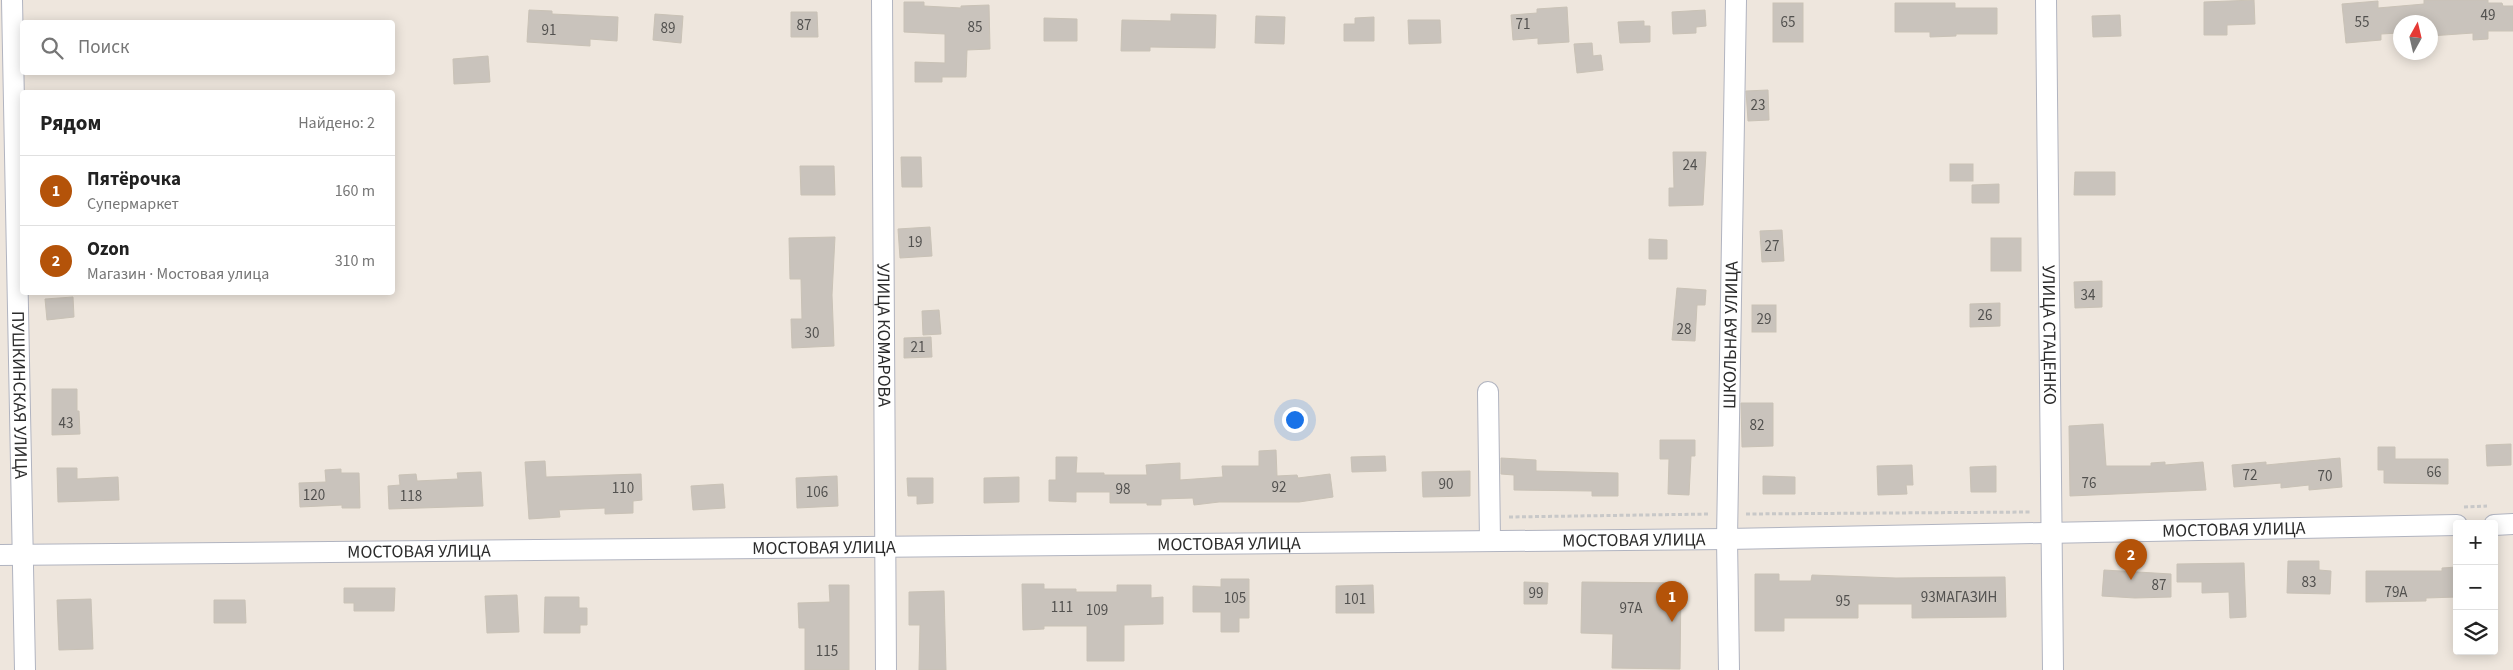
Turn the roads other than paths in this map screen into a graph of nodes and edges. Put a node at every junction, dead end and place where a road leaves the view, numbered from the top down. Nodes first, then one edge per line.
1 (12, 0) edge
2 (882, 0) edge
3 (1736, 0) edge
4 (2046, 0) edge
5 (1488, 392) dead end
6 (2494, 515) edge
7 (2455, 516) edge
8 (2052, 522) junction
9 (2513, 524) edge
10 (1727, 539) junction
11 (1490, 541) junction
12 (885, 546) junction
13 (0, 555) edge
14 (24, 555) junction
15 (25, 670) edge
16 (886, 670) edge
17 (1729, 670) edge
18 (2053, 670) edge

1 - 14 street, ПУШКИНСКАЯ УЛИЦА
2 - 12 street, УЛИЦА КОМАРОВА
3 - 10 street, ШКОЛЬНАЯ УЛИЦА
4 - 8 street, УЛИЦА СТАЦЕНКО
5 - 11 street
6 - 9 street
7 - 8 street, МОСТОВАЯ УЛИЦА
8 - 10 street, МОСТОВАЯ УЛИЦА
8 - 18 street, УЛИЦА СТАЦЕНКО
10 - 11 street, МОСТОВАЯ УЛИЦА
10 - 17 street, ШКОЛЬНАЯ УЛИЦА
11 - 12 street, МОСТОВАЯ УЛИЦА
12 - 14 street, МОСТОВАЯ УЛИЦА
12 - 16 street, УЛИЦА КОМАРОВА
13 - 14 street, МОСТОВАЯ УЛИЦА
14 - 15 street, ПУШКИНСКАЯ УЛИЦА

